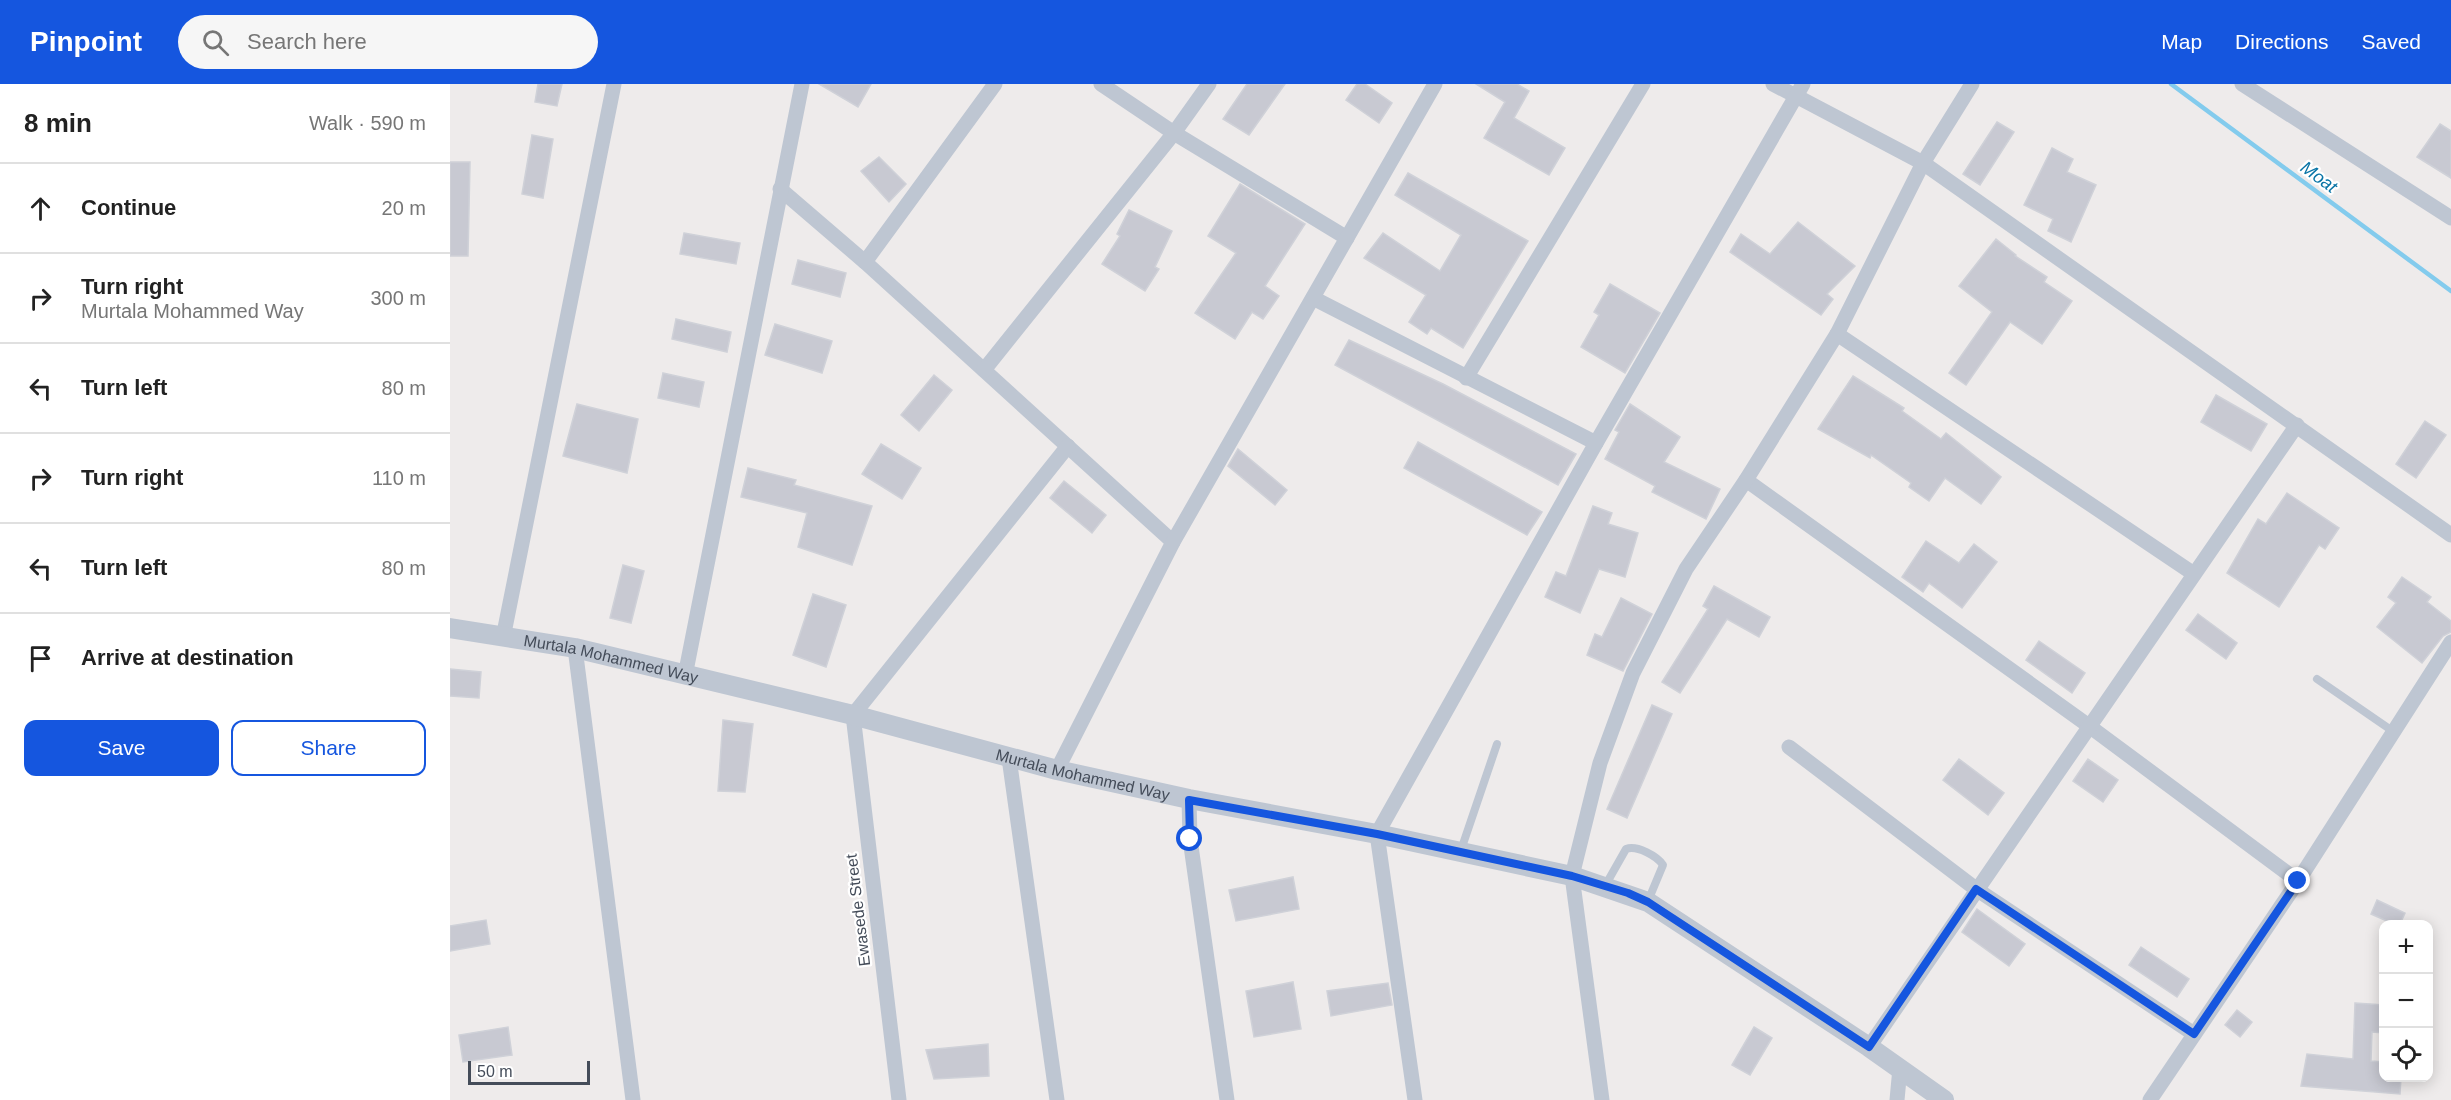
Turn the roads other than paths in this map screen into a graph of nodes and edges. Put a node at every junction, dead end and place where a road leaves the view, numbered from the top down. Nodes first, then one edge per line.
1 (614, 84) edge
2 (802, 84) edge
3 (995, 84) edge
4 (1101, 84) edge
5 (1209, 84) edge
6 (1435, 84) edge
7 (1643, 84) edge
8 (1773, 84) edge
9 (1803, 84) edge
10 (2242, 84) edge
11 (1970, 85) edge
12 (1796, 98) junction
13 (1174, 133) junction
14 (1923, 163) junction
15 (780, 189) junction
16 (2451, 218) edge
17 (1347, 238) junction
18 (865, 262) junction
19 (1313, 298) junction
20 (1837, 334) junction
21 (984, 370) junction
22 (1466, 378) junction
23 (2297, 425) junction
24 (1596, 443) junction
25 (1068, 446) junction
26 (1746, 480) junction
27 (2451, 535) edge
28 (1173, 542) junction
29 (2194, 574) junction
30 (450, 628) edge
31 (503, 638) junction
32 (2451, 642) edge
33 (575, 648) junction
34 (685, 676) junction
35 (2317, 679) dead end
36 (853, 715) junction
37 (2089, 726) junction
38 (2394, 732) junction
39 (1497, 744) dead end
40 (1789, 747) dead end
41 (1009, 758) junction
42 (1057, 770) junction
43 (1189, 800) junction
44 (1377, 834) junction
45 (1461, 852) junction
46 (1572, 876) junction
47 (2298, 881) junction
48 (1605, 886) junction
49 (1976, 889) junction
50 (1648, 902) junction
51 (2194, 1034) junction
52 (1869, 1047) junction
53 (1900, 1068) junction
54 (633, 1100) edge
55 (899, 1100) edge
56 (1057, 1100) edge
57 (1227, 1100) edge
58 (1415, 1100) edge
59 (1602, 1100) edge
60 (1897, 1100) edge
61 (1944, 1100) edge
62 (2150, 1100) edge

1 - 31 street
2 - 15 street
3 - 18 street
4 - 13 street
5 - 13 street
6 - 17 street
7 - 22 street
8 - 12 street
9 - 12 street
10 - 16 street
11 - 14 street
12 - 14 street
12 - 24 street
13 - 17 street
13 - 21 street
14 - 20 street
14 - 23 street
15 - 18 street
15 - 34 street
17 - 19 street
18 - 21 street
19 - 22 street
19 - 28 street
20 - 26 street
20 - 29 street
21 - 25 street
22 - 24 street
23 - 27 street
23 - 29 street
24 - 44 street
25 - 28 street
25 - 36 street
26 - 37 street
26 - 46 street
28 - 42 street
29 - 37 street
30 - 31 street, Murtala Mohammed Way
31 - 33 street, Murtala Mohammed Way
32 - 38 street
33 - 34 street, Murtala Mohammed Way
33 - 54 street
34 - 36 street, Murtala Mohammed Way
35 - 38 lane
36 - 41 street, Murtala Mohammed Way
36 - 55 street, Ewasede Street
37 - 47 street
37 - 49 street
38 - 47 street
39 - 45 lane
40 - 49 street
41 - 42 street, Murtala Mohammed Way
41 - 56 street
42 - 43 street, Murtala Mohammed Way
43 - 44 street, Murtala Mohammed Way
43 - 57 street
44 - 45 street, Murtala Mohammed Way
44 - 58 street
45 - 46 street, Murtala Mohammed Way
46 - 48 street, Murtala Mohammed Way
46 - 59 street
47 - 51 street
48 - 50 street, Murtala Mohammed Way
48 - 50 lane
49 - 51 street
49 - 52 street
50 - 52 street, Murtala Mohammed Way
51 - 62 street
52 - 53 street, Murtala Mohammed Way
53 - 60 street
53 - 61 street, Murtala Mohammed Way

